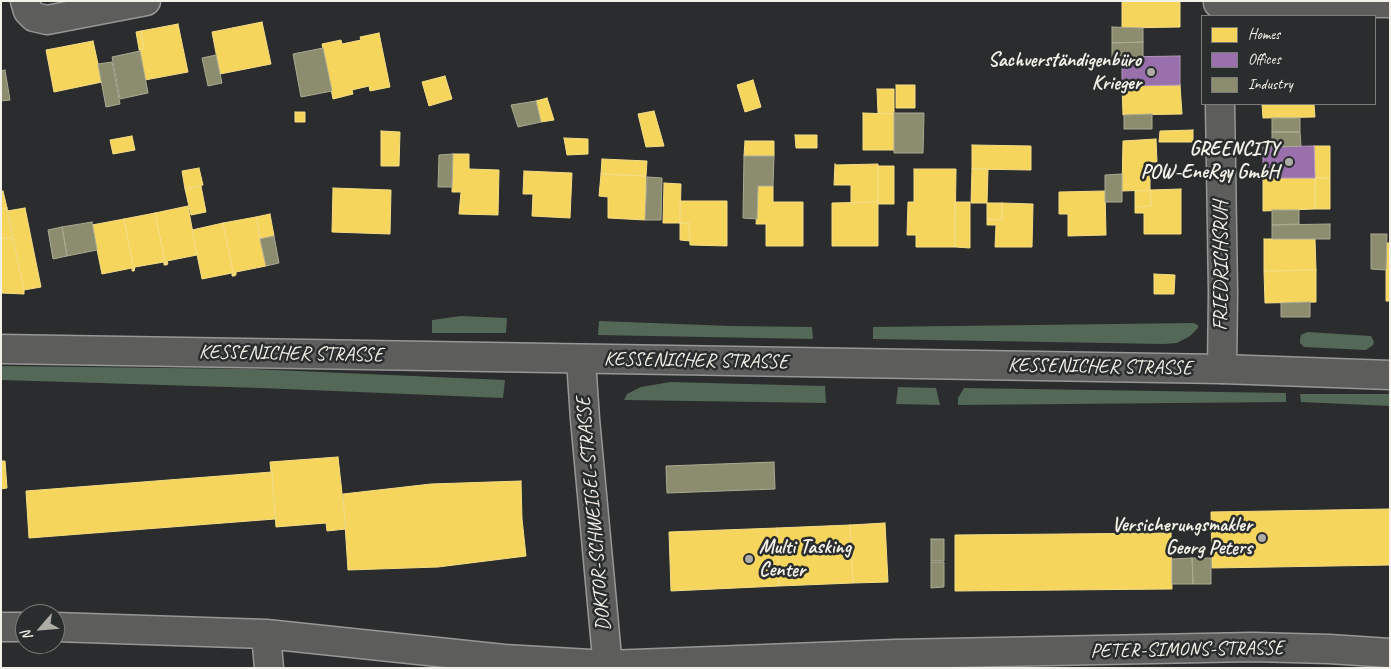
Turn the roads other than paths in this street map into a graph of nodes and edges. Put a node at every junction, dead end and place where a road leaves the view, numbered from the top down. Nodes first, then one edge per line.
1 (25, 1) edge
2 (146, 1) edge
3 (1390, 3) edge
4 (1218, 7) edge
5 (1220, 105) edge
6 (1, 349) edge
7 (581, 360) junction
8 (1222, 369) junction
9 (1390, 375) edge
10 (1, 627) edge
11 (15, 627) edge
12 (65, 627) edge
13 (266, 634) junction
14 (1390, 653) edge
15 (1253, 657) edge
16 (782, 664) edge
17 (608, 667) edge
18 (269, 668) edge

1 - 2 street
3 - 4 street
5 - 8 street, FRIEDRICHSRUH
6 - 7 street, KESSENICHER STRASSE
7 - 8 street, KESSENICHER STRASSE
7 - 17 street, DOKTOR-SCHWEIGEL-STRASSE
8 - 9 street, KESSENICHER STRASSE
10 - 11 street
12 - 13 street, PETER-SIMONS-STRASSE
13 - 17 street, PETER-SIMONS-STRASSE
13 - 18 street
14 - 15 street, PETER-SIMONS-STRASSE
15 - 16 street, PETER-SIMONS-STRASSE
16 - 17 street, PETER-SIMONS-STRASSE

